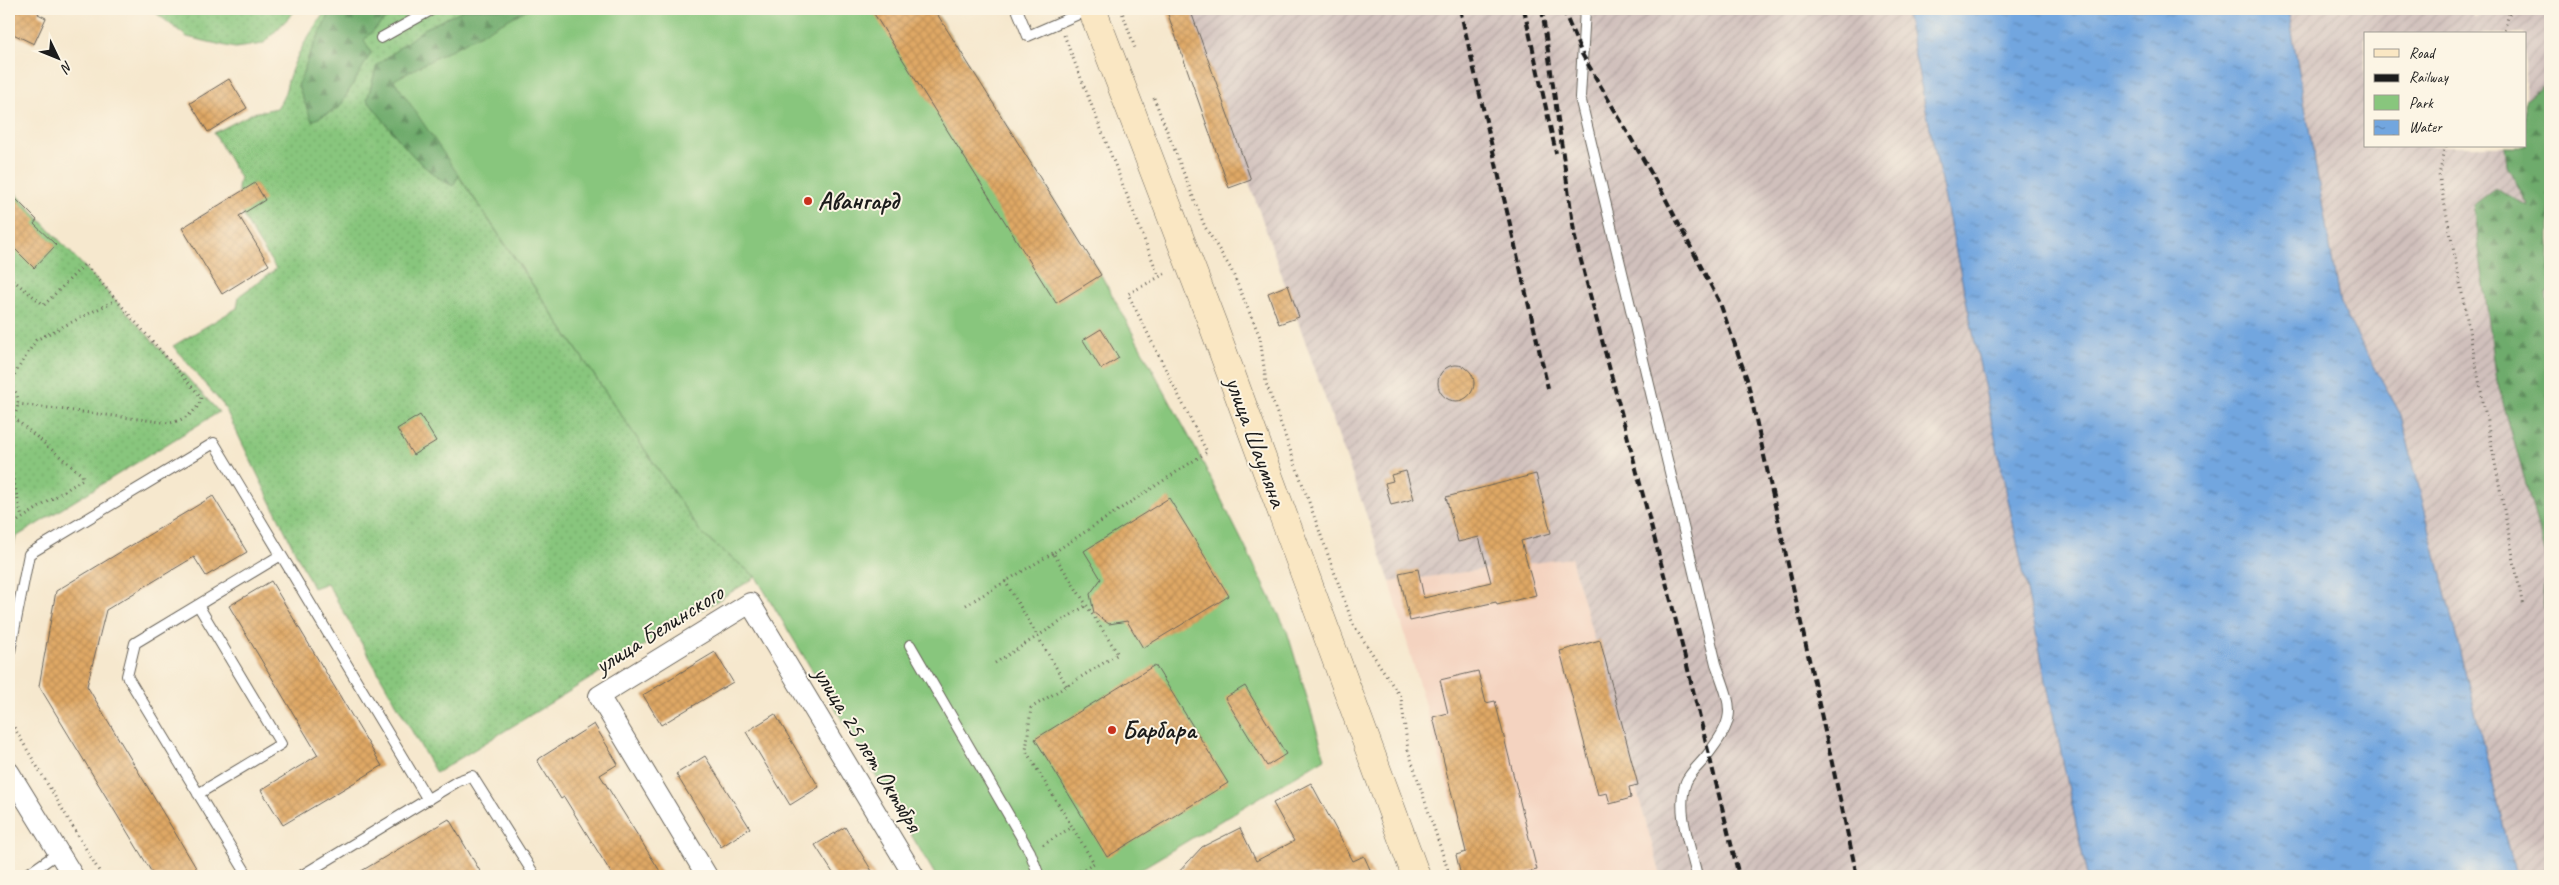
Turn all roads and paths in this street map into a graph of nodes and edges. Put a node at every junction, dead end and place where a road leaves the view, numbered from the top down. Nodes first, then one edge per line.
1 (433, 9) edge
2 (1016, 9) edge
3 (1091, 9) edge
4 (1121, 9) edge
5 (1585, 9) edge
6 (2508, 9) edge
7 (1059, 22) junction
8 (2504, 32) edge
9 (381, 38) dead end
10 (1138, 55) dead end
11 (1152, 91) dead end
12 (2446, 148) edge
13 (1189, 261) junction
14 (9, 277) edge
15 (1159, 277) junction
16 (116, 300) junction
17 (9, 383) edge
18 (18, 404) junction
19 (13, 418) junction
20 (9, 422) edge
21 (9, 460) edge
22 (22, 518) junction
23 (9, 533) edge
24 (1053, 553) junction
25 (281, 555) junction
26 (1005, 581) junction
27 (198, 605) junction
28 (966, 605) dead end
29 (1087, 605) junction
30 (2523, 607) dead end
31 (1038, 636) junction
32 (910, 645) dead end
33 (777, 650) joint
34 (9, 656) edge
35 (995, 663) dead end
36 (1067, 686) junction
37 (9, 719) edge
38 (9, 772) edge
39 (198, 794) junction
40 (428, 800) junction
41 (1072, 827) junction
42 (1030, 852) junction
43 (58, 853) junction
44 (25, 876) edge
45 (73, 876) edge
46 (102, 876) edge
47 (248, 876) edge
48 (301, 876) edge
49 (535, 876) edge
50 (707, 876) edge
51 (914, 876) edge
52 (1038, 876) edge
53 (1071, 876) edge
54 (1416, 876) edge
55 (1450, 876) edge
56 (1697, 876) edge

1 - 9 lane
2 - 7 lane
3 - 7 lane
3 - 13 main road, улица Шаумяна
4 - 10 path
5 - 56 lane
6 - 8 path
7 - 15 path
11 - 55 path
12 - 30 path
13 - 15 path
13 - 54 main road, улица Шаумяна
14 - 16 path
15 - 24 path
16 - 17 path
16 - 18 path
17 - 18 path
18 - 19 path
19 - 20 path
19 - 22 path
21 - 22 path
22 - 23 path
24 - 26 path
24 - 29 path
25 - 27 lane
25 - 34 lane
25 - 40 lane
26 - 28 path
26 - 31 path
27 - 39 lane
27 - 39 lane
29 - 31 path
29 - 36 path
31 - 35 path
31 - 36 path
32 - 42 lane
33 - 50 street, улица Белинского
33 - 51 street, улица 25 лет Октября
36 - 41 path
37 - 46 path
38 - 43 street
39 - 47 lane
40 - 48 lane
40 - 49 lane
41 - 42 path
41 - 53 path
42 - 52 lane
43 - 44 lane
43 - 45 street

